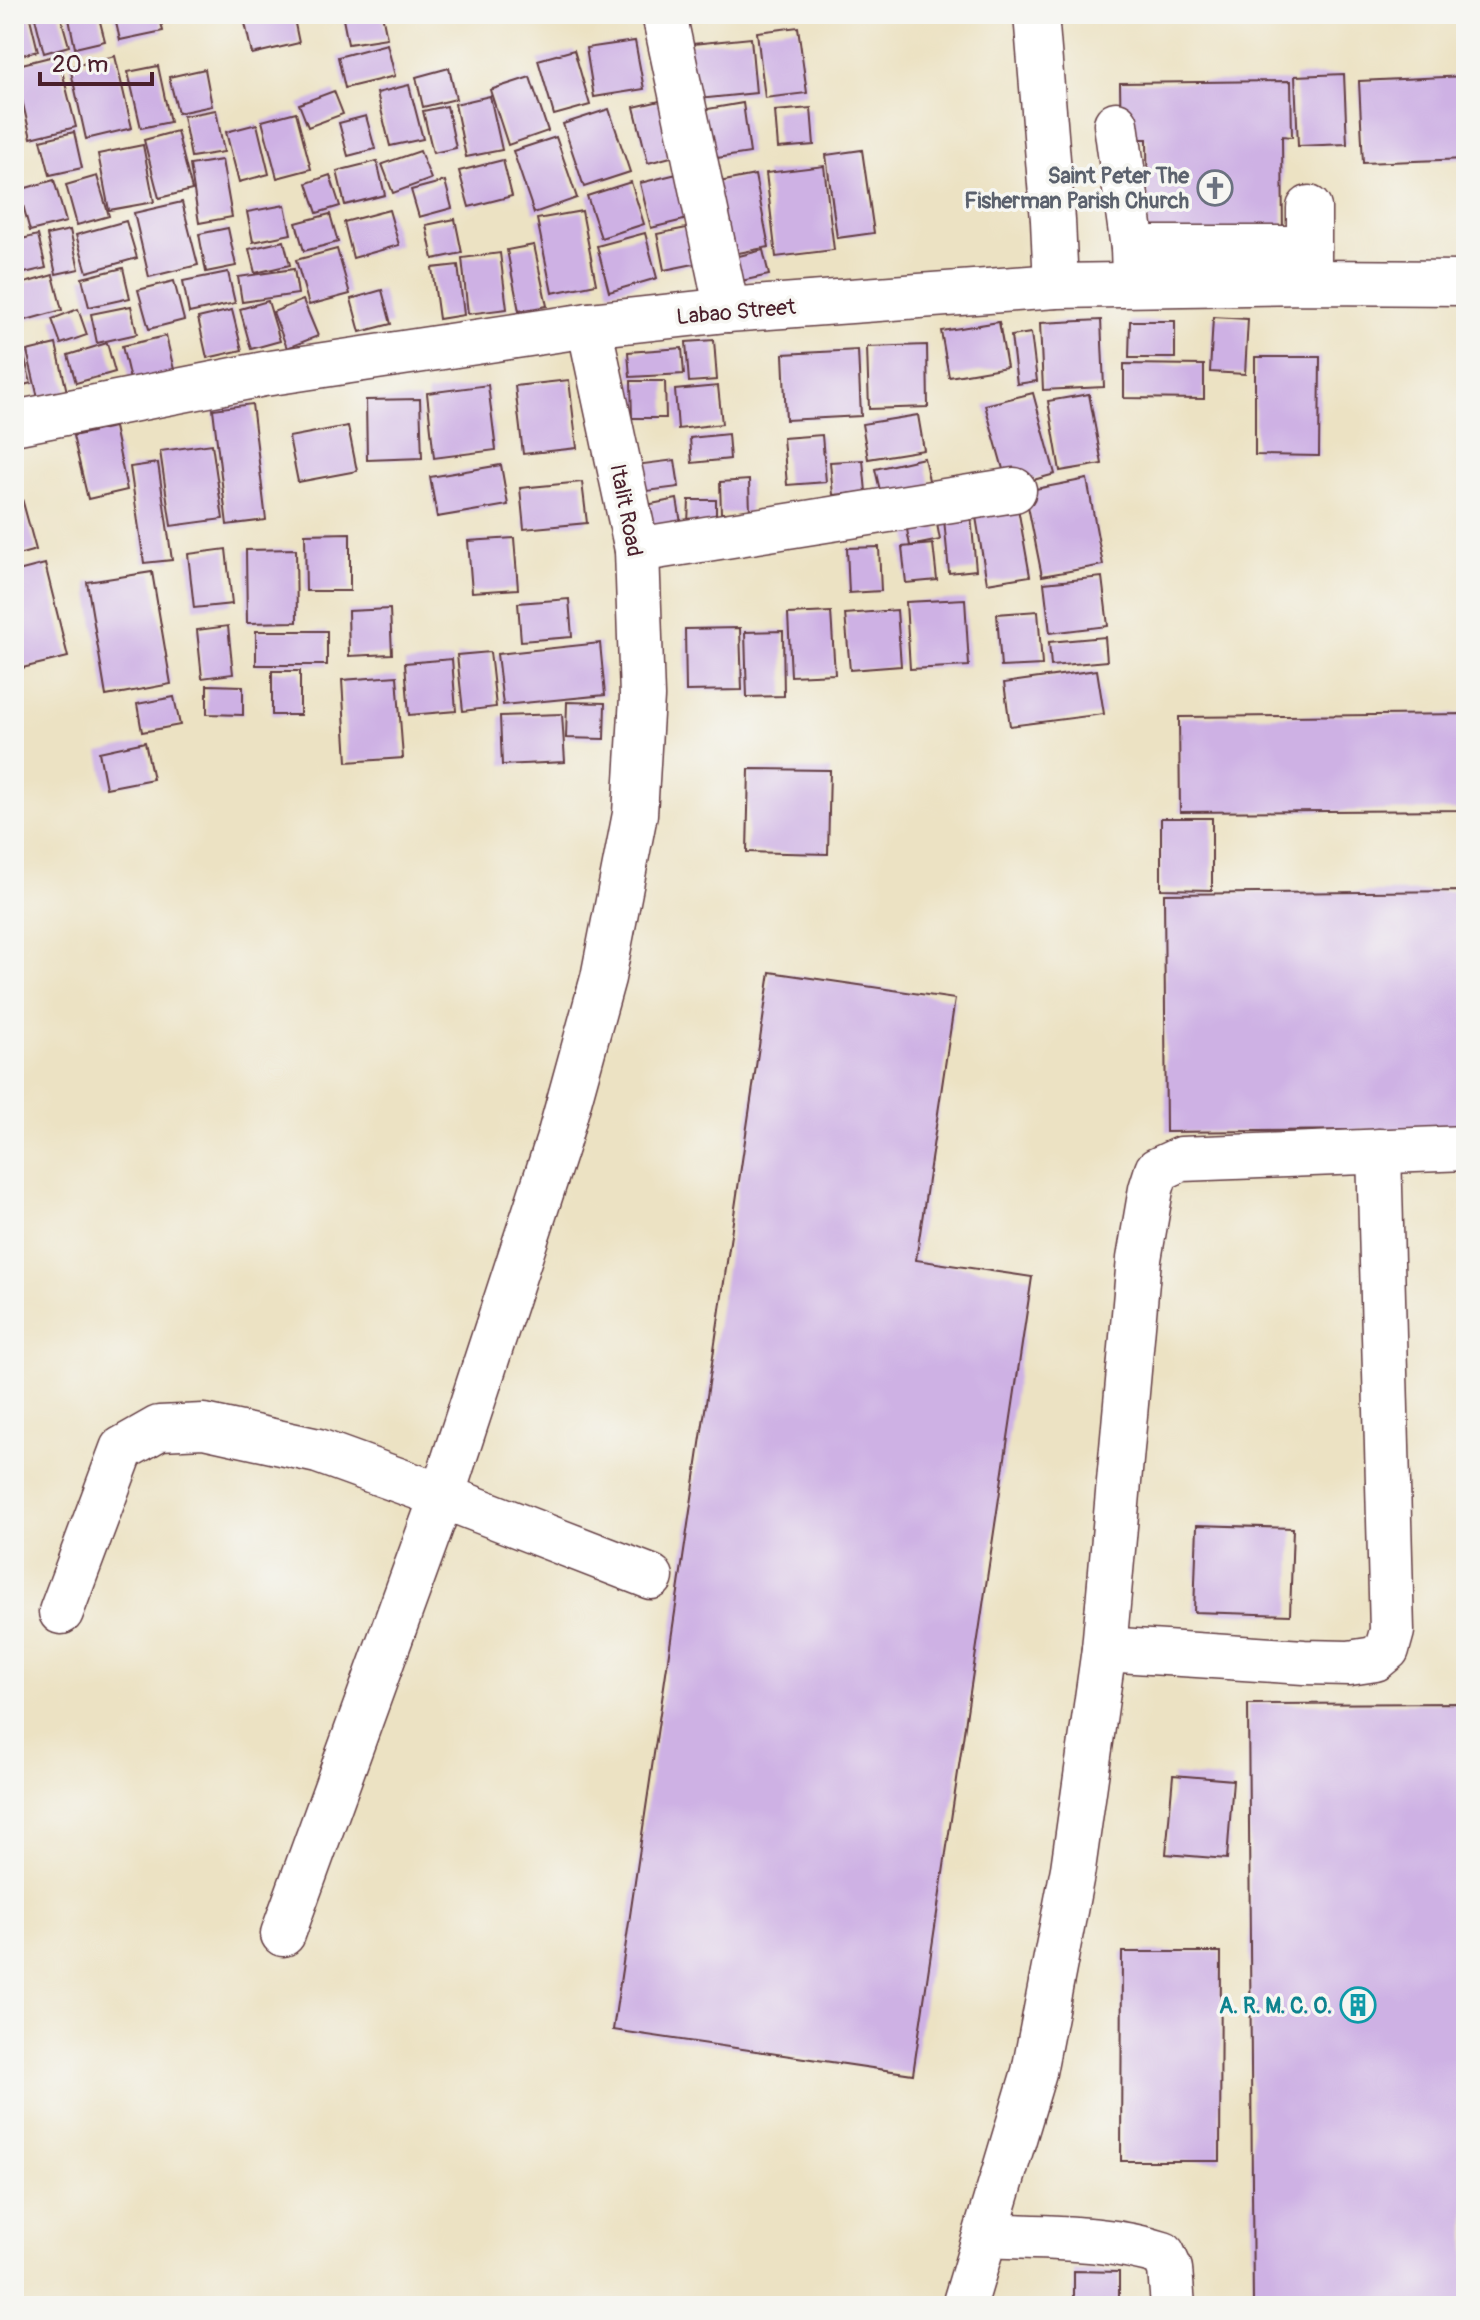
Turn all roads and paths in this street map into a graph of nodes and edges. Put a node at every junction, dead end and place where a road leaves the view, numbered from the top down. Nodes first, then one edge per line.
1 (664, 14) edge
2 (1036, 14) edge
3 (1116, 124) dead end
4 (1134, 266) junction
5 (1466, 283) edge
6 (1056, 286) junction
7 (727, 310) junction
8 (589, 325) junction
9 (14, 423) edge
10 (1014, 490) dead end
11 (637, 550) junction
12 (1466, 1148) edge
13 (1379, 1151) junction
14 (442, 1496) junction
15 (651, 1577) dead end
16 (61, 1612) dead end
17 (1104, 1649) junction
18 (283, 1934) dead end
19 (986, 2235) junction
20 (964, 2306) edge
21 (1173, 2306) edge

1 - 7 main road
2 - 6 main road
3 - 4 main road
4 - 5 main road, Labao Street
4 - 6 main road, Labao Street
6 - 7 main road, Labao Street
7 - 8 main road, Labao Street
8 - 9 main road, Labao Street
8 - 11 main road, Italit Road
10 - 11 main road
11 - 14 main road, Italit Road
12 - 13 main road
13 - 17 main road
13 - 17 main road
14 - 15 main road
14 - 16 main road
14 - 18 main road, Italit Road
17 - 19 main road
19 - 20 main road
19 - 21 main road

